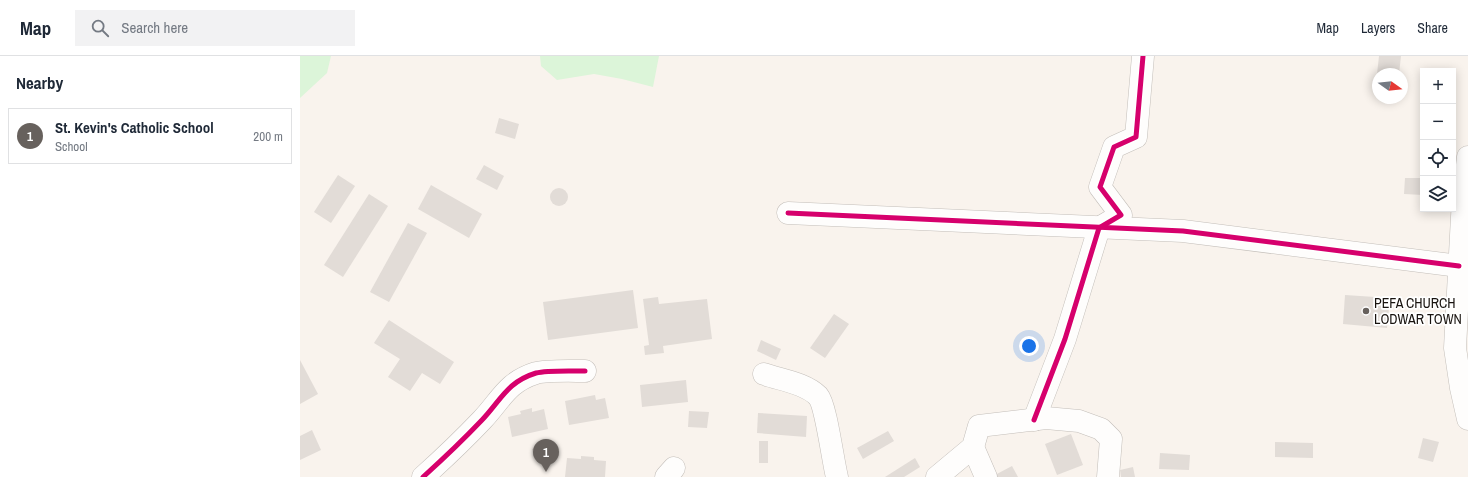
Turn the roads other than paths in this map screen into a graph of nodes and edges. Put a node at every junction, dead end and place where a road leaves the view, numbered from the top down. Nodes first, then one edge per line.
1 (1143, 56) edge
2 (1468, 158) edge
3 (788, 213) dead end
4 (1099, 228) junction
5 (1459, 266) junction
6 (585, 370) dead end
7 (764, 374) dead end
8 (1468, 419) edge
9 (1034, 420) junction
10 (973, 447) junction
11 (423, 477) edge
12 (837, 477) edge
13 (937, 477) edge
14 (986, 477) edge
15 (1108, 477) edge

1 - 4 street
2 - 5 street
3 - 4 street
4 - 5 street
4 - 9 street
5 - 8 street
6 - 11 street
7 - 12 street
9 - 10 street
9 - 15 street
10 - 13 street
10 - 14 street

